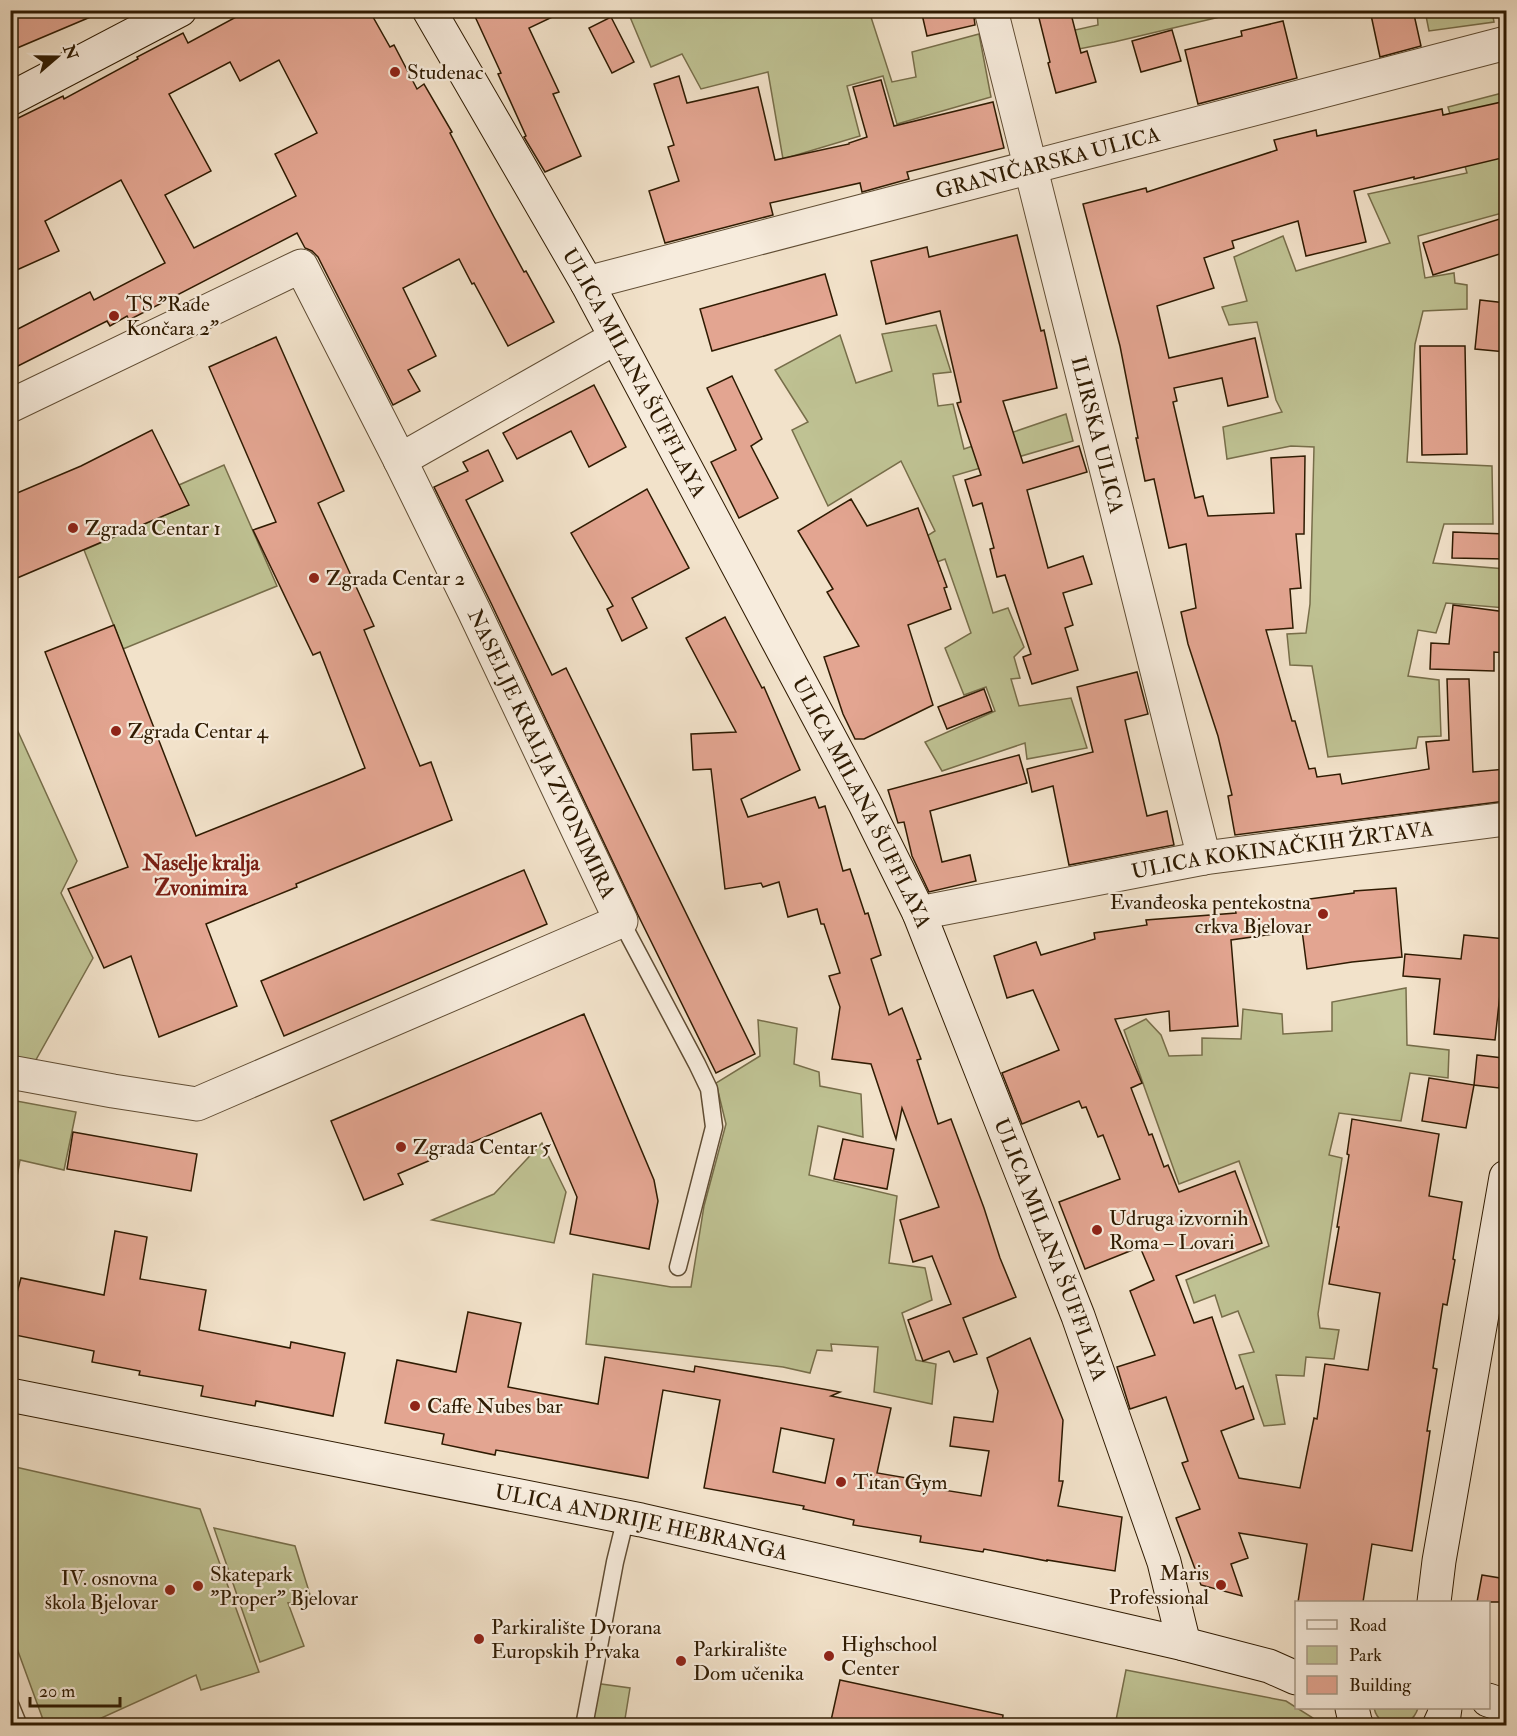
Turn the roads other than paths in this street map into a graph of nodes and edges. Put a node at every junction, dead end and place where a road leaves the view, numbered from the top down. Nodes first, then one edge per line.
1 (180, 10) edge
2 (429, 10) edge
3 (991, 10) edge
4 (1506, 44) edge
5 (10, 99) edge
6 (1031, 168) junction
7 (587, 283) junction
8 (615, 338) junction
9 (10, 406) edge
10 (400, 460) junction
11 (1506, 819) edge
12 (1204, 858) junction
13 (919, 913) junction
14 (621, 921) junction
15 (10, 1072) edge
16 (1505, 1192) edge
17 (678, 1267) dead end
18 (10, 1395) edge
19 (626, 1517) junction
20 (1438, 1561) junction
21 (1422, 1601) edge
22 (1434, 1601) edge
23 (1184, 1644) junction
24 (1287, 1670) edge
25 (1490, 1702) edge
26 (10, 1704) edge
27 (1506, 1706) edge
28 (1445, 1709) edge
29 (1506, 1724) edge
30 (19, 1725) edge
31 (584, 1725) edge
32 (1439, 1725) edge
33 (1494, 1725) edge

1 - 5 street
2 - 7 street, ULICA MILANA ŠUFFLAYA
3 - 6 street, ILIRSKA ULICA
4 - 6 street, GRANIČARSKA ULICA
6 - 7 street, GRANIČARSKA ULICA
6 - 12 street, ILIRSKA ULICA
7 - 8 street, ULICA MILANA ŠUFFLAYA
8 - 10 street
8 - 13 street, ULICA MILANA ŠUFFLAYA
9 - 10 street, NASELJE KRALJA ZVONIMIRA
10 - 14 street, NASELJE KRALJA ZVONIMIRA
11 - 12 street, ULICA KOKINAČKIH ŽRTAVA
12 - 13 street, ULICA KOKINAČKIH ŽRTAVA
13 - 23 street, ULICA MILANA ŠUFFLAYA
14 - 15 street, NASELJE KRALJA ZVONIMIRA
14 - 17 lane, NASELJE KRALJA ZVONIMIRA
16 - 20 street
18 - 19 street, ULICA ANDRIJE HEBRANGA
19 - 23 street, ULICA ANDRIJE HEBRANGA
19 - 31 lane
20 - 21 street
20 - 22 street
23 - 24 street, ULICA ANDRIJE HEBRANGA
25 - 27 street
26 - 30 lane
28 - 32 street
29 - 33 street

